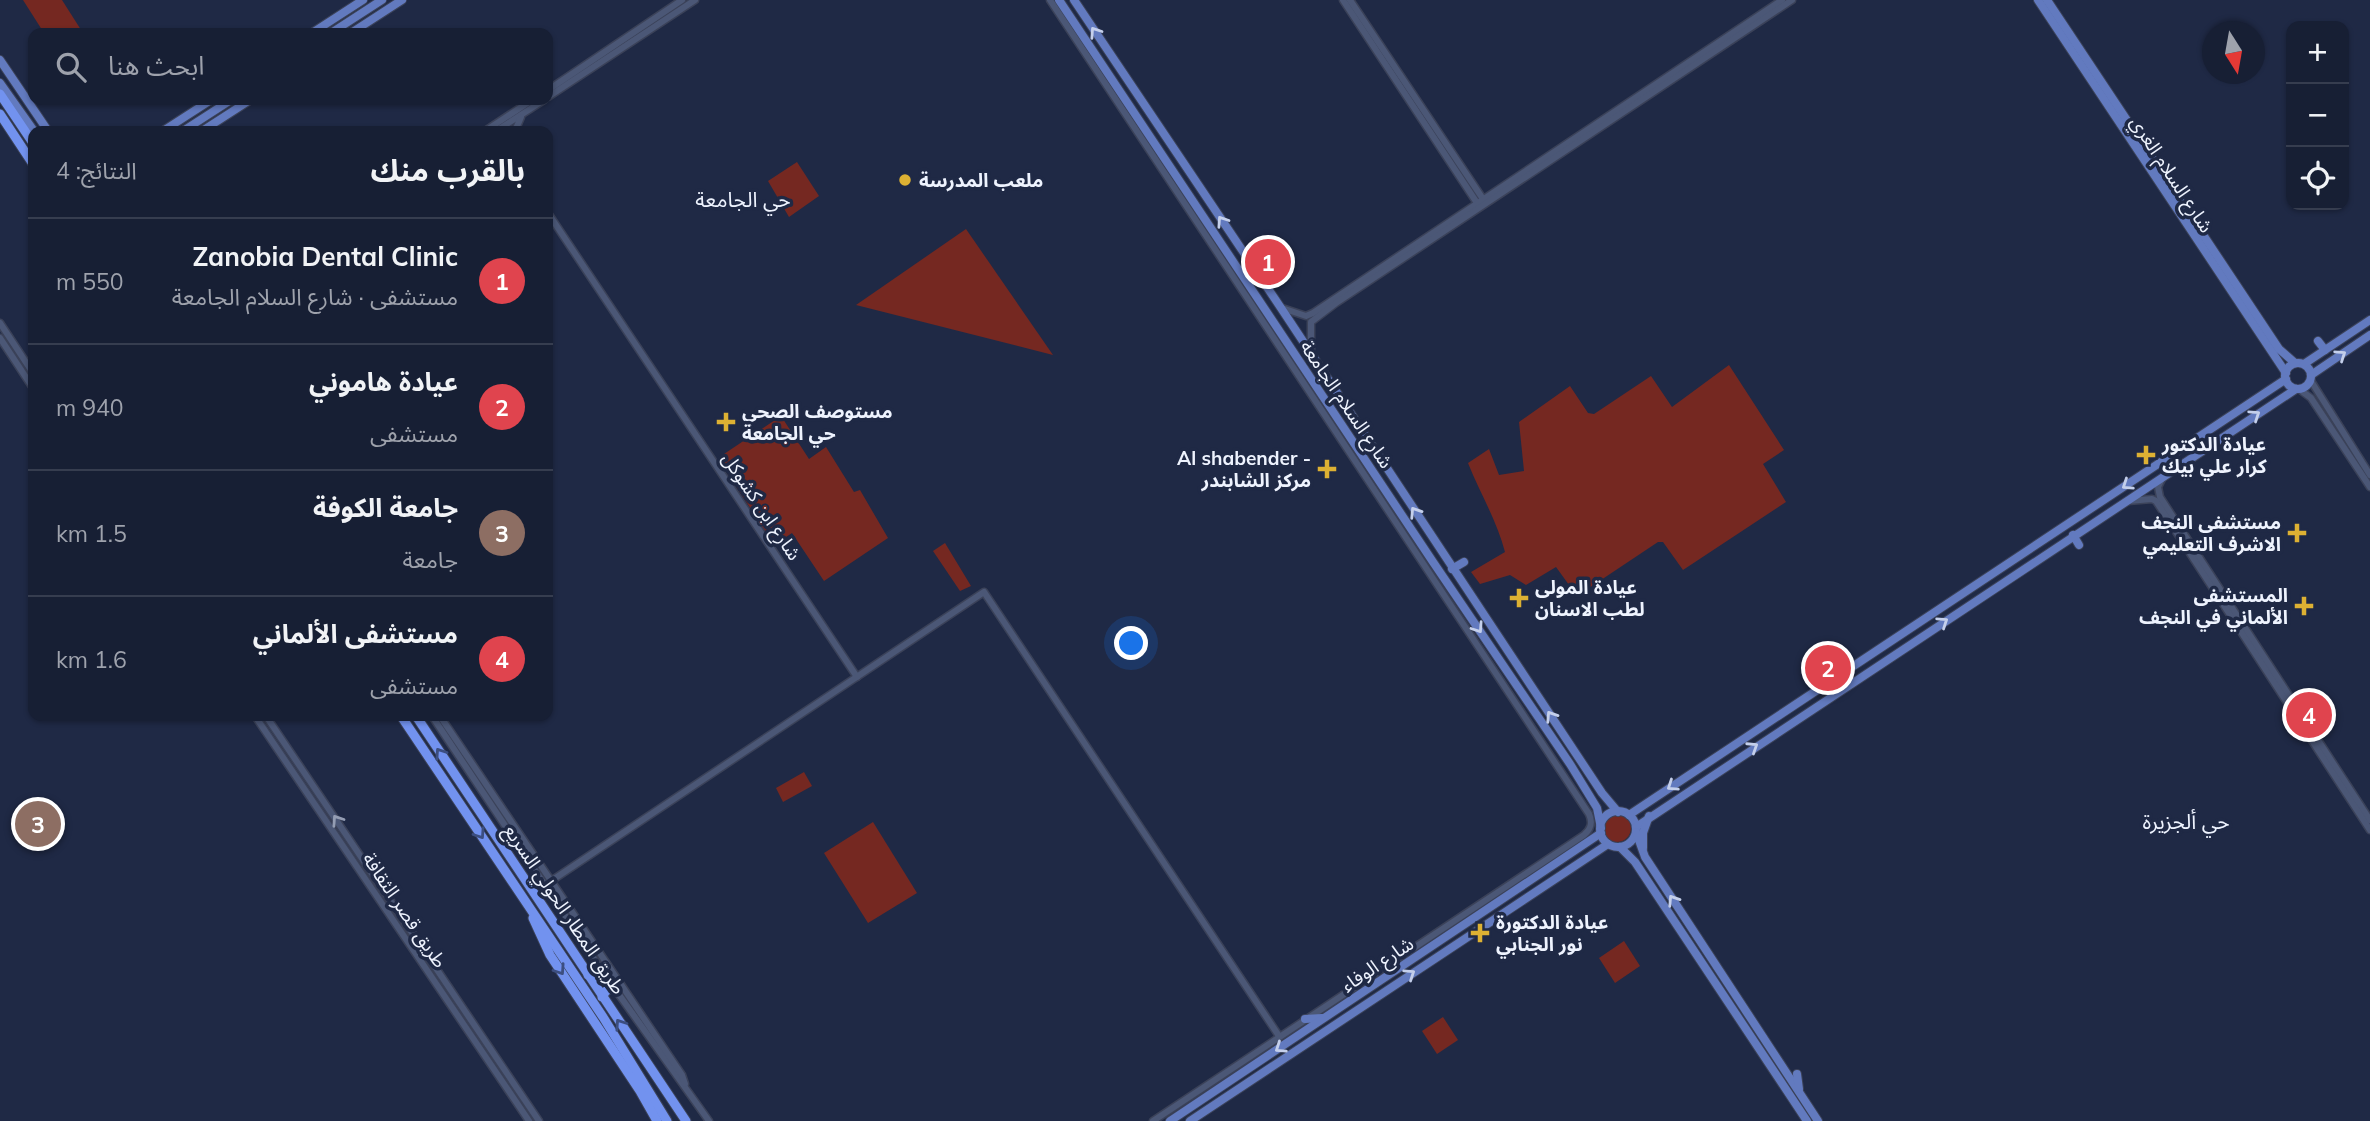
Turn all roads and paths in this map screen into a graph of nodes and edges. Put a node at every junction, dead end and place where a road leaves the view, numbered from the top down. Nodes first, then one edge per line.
1 (363, 0) edge
2 (402, 0) edge
3 (682, 0) edge
4 (695, 0) edge
5 (1050, 0) edge
6 (1059, 0) edge
7 (1074, 0) edge
8 (1343, 0) edge
9 (1350, 0) edge
10 (1782, 0) edge
11 (1792, 0) edge
12 (2038, 0) edge
13 (2047, 0) edge
14 (380, 1) edge
15 (384, 11) junction
16 (360, 14) junction
17 (1758, 19) junction
18 (366, 23) junction
19 (320, 28) edge
20 (339, 28) edge
21 (358, 28) edge
22 (0, 60) edge
23 (589, 66) junction
24 (1101, 69) junction
25 (0, 83) edge
26 (553, 87) edge
27 (553, 93) edge
28 (0, 94) edge
29 (28, 101) edge
30 (30, 105) edge
31 (203, 105) edge
32 (223, 105) edge
33 (242, 105) edge
34 (524, 105) edge
35 (536, 105) edge
36 (524, 113) junction
37 (0, 114) edge
38 (186, 116) junction
39 (30, 126) edge
40 (45, 126) edge
41 (171, 126) edge
42 (187, 126) edge
43 (192, 126) edge
44 (210, 126) edge
45 (493, 126) edge
46 (504, 126) edge
47 (518, 126) edge
48 (28, 136) edge
49 (1172, 146) junction
50 (1162, 154) junction
51 (28, 156) edge
52 (1182, 162) junction
53 (1171, 169) junction
54 (2157, 173) junction
55 (1508, 185) junction
56 (1480, 201) junction
57 (553, 221) edge
58 (1281, 308) junction
59 (1308, 319) junction
60 (2370, 320) edge
61 (0, 323) edge
62 (2370, 335) edge
63 (0, 338) edge
64 (2318, 341) dead end
65 (1282, 343) junction
66 (2325, 350) junction
67 (1312, 355) junction
68 (2296, 362) junction
69 (28, 365) edge
70 (2284, 373) junction
71 (2311, 378) junction
72 (28, 380) edge
73 (2297, 389) junction
74 (1365, 436) junction
75 (1354, 444) junction
76 (1375, 451) junction
77 (1363, 458) junction
78 (2370, 475) edge
79 (2164, 476) junction
80 (2370, 486) edge
81 (2126, 501) junction
82 (2172, 521) junction
83 (2073, 536) junction
84 (2079, 545) dead end
85 (2032, 547) junction
86 (2040, 557) junction
87 (1464, 562) dead end
88 (1429, 564) junction
89 (2006, 565) junction
90 (1452, 569) junction
91 (2014, 574) junction
92 (1510, 675) junction
93 (857, 677) junction
94 (1502, 681) junction
95 (1534, 691) junction
96 (1548, 692) dead end
97 (258, 721) edge
98 (269, 721) edge
99 (404, 721) edge
100 (419, 721) edge
101 (435, 721) edge
102 (443, 721) edge
103 (1733, 746) junction
104 (1574, 751) junction
105 (1565, 757) junction
106 (1720, 769) junction
107 (463, 786) junction
108 (453, 794) junction
109 (476, 806) junction
110 (1618, 812) junction
111 (466, 813) junction
112 (1629, 815) junction
113 (1649, 816) junction
114 (2370, 820) edge
115 (1636, 829) junction
116 (1601, 830) junction
117 (2370, 830) edge
118 (1608, 844) junction
119 (1620, 847) junction
120 (1592, 854) junction
121 (1645, 857) junction
122 (1635, 862) junction
123 (1545, 865) junction
124 (547, 883) junction
125 (1522, 886) junction
126 (383, 889) junction
127 (376, 895) junction
128 (531, 909) junction
129 (1507, 910) junction
130 (1405, 959) junction
131 (1711, 966) junction
132 (600, 968) junction
133 (1729, 971) dead end
134 (587, 975) junction
135 (1708, 983) dead end
136 (614, 987) junction
137 (602, 997) junction
138 (1325, 1018) junction
139 (1305, 1019) junction
140 (1279, 1036) junction
141 (1255, 1052) junction
142 (640, 1054) junction
143 (1261, 1061) junction
144 (1797, 1074) dead end
145 (685, 1086) junction
146 (1799, 1092) junction
147 (1796, 1116) dead end
148 (529, 1121) edge
149 (539, 1121) edge
150 (657, 1121) edge
151 (667, 1121) edge
152 (686, 1121) edge
153 (694, 1121) edge
154 (709, 1121) edge
155 (1153, 1121) edge
156 (1170, 1121) edge
157 (1190, 1121) edge
158 (1807, 1121) edge
159 (1818, 1121) edge

1 - 19 main road
2 - 15 main road
3 - 23 street
4 - 23 street
5 - 24 street
6 - 24 main road, شارع السلام الجامعة
49 -> 7 main road, شارع السلام الجامعة
8 - 56 street
9 - 56 street
10 - 17 street
11 - 17 street
12 - 54 main road, شارع السلام الغري
13 - 54 main road, شارع السلام الغري
14 - 15 main road
14 - 16 main road
15 - 18 main road
16 - 18 main road
16 - 20 main road
17 - 55 street
18 - 21 main road
22 - 29 main road
23 - 26 street
23 - 27 street
24 - 50 main road, شارع السلام الجامعة
24 - 65 street
25 - 39 main road
28 - 48 highway
30 - 40 main road
31 - 38 main road
32 - 43 main road
33 - 44 main road
34 - 45 street
35 - 36 street
36 - 46 street
36 - 47 street
37 - 51 highway
38 - 41 main road
38 - 42 main road
49 - 50 main road
49 - 52 main road, شارع السلام الجامعة
50 - 53 main road, شارع السلام الجامعة
52 - 53 main road
58 -> 52 main road, شارع السلام الجامعة
53 - 65 main road, شارع السلام الجامعة
54 - 68 main road, شارع السلام الغري
54 - 70 main road, شارع السلام الغري
55 - 56 street
55 - 59 street
56 - 59 street
57 - 93 street, شارع ابن كشوكل
58 - 59 street
58 - 67 main road, شارع السلام الجامعة
59 - 67 street
60 - 66 main road
61 - 69 street
71 -> 62 main road
63 - 72 street
64 - 66 main road
65 - 75 main road, شارع السلام الجامعة
65 - 88 street
66 - 68 main road
67 - 74 main road, شارع السلام الجامعة
68 - 70 main road
68 - 71 main road
70 - 73 main road
70 -> 85 main road
71 - 73 main road
71 - 78 street
79 -> 73 main road
73 - 80 street
74 - 75 main road
74 - 76 main road, شارع السلام الجامعة
75 - 77 main road, شارع السلام الجامعة
76 - 77 main road
90 -> 76 main road, شارع السلام الجامعة
77 - 88 main road, شارع السلام الجامعة
79 - 81 main road
79 - 82 street
81 - 82 street
81 - 83 main road
82 - 114 street
82 - 117 street
83 - 84 main road
83 - 86 main road
85 - 86 main road
85 - 89 main road
86 - 91 main road
87 - 90 main road
88 -> 92 main road, شارع السلام الجامعة
88 - 94 street
89 - 91 main road
89 - 103 main road
90 - 95 main road, شارع السلام الجامعة
106 -> 91 main road
92 - 94 main road
92 - 105 main road, شارع السلام الجامعة
93 - 124 street
93 - 140 street
94 - 123 street
95 - 96 main road
104 -> 95 main road, شارع السلام الجامعة
97 - 127 street, طريق قصر الثقافة
126 -> 98 street, طريق قصر الثقافة
99 - 108 highway, طريق المطار الحولي السريع
107 -> 100 highway, طريق المطار الحولي السريع
101 - 124 street
102 - 124 street
103 - 106 main road
103 -> 112 main road
104 - 105 main road
104 - 110 main road, شارع السلام الجامعة
105 - 116 main road, شارع السلام الجامعة
106 - 113 main road
107 - 108 highway
107 - 109 highway, طريق المطار الحولي السريع
108 - 111 highway, طريق المطار الحولي السريع
109 - 111 highway
109 - 134 highway, طريق المطار الحولي السريع
110 - 112 main road
110 - 116 main road
111 -> 128 highway, طريق المطار الحولي السريع
112 - 115 main road
113 - 115 main road
113 - 121 main road
115 - 119 main road
115 - 121 main road
116 - 118 main road
116 - 123 main road, شارع الوفاء
118 - 119 main road
118 - 120 main road, شارع الوفاء
119 - 122 main road
120 - 122 main road
120 - 129 main road, شارع الوفاء
131 -> 121 main road
122 - 131 main road
123 - 125 main road, شارع الوفاء
123 - 130 street
124 - 132 street
124 - 145 street
125 - 129 main road
125 - 130 main road, شارع الوفاء
126 - 127 street
126 - 149 street, طريق قصر الثقافة
127 - 148 street, طريق قصر الثقافة
128 -> 150 highway
128 - 151 highway, طريق المطار الحولي السريع
157 -> 129 main road, شارع الوفاء
130 - 138 main road, شارع الوفاء
130 - 139 street
131 - 133 main road
131 - 135 main road
131 - 146 main road
131 - 158 main road
132 - 134 highway
132 - 136 street
134 - 137 highway, طريق المطار الحولي السريع
136 - 137 highway
136 - 145 street
142 -> 137 highway, طريق المطار الحولي السريع
138 - 139 main road
138 -> 143 main road, شارع الوفاء
139 - 140 street
140 - 141 street
141 - 143 main road
141 - 155 street
142 - 152 highway, طريق المطار الحولي السريع
142 - 153 highway
143 - 156 main road, شارع الوفاء
144 - 146 main road
145 - 154 street
146 - 159 main road
147 - 158 main road

